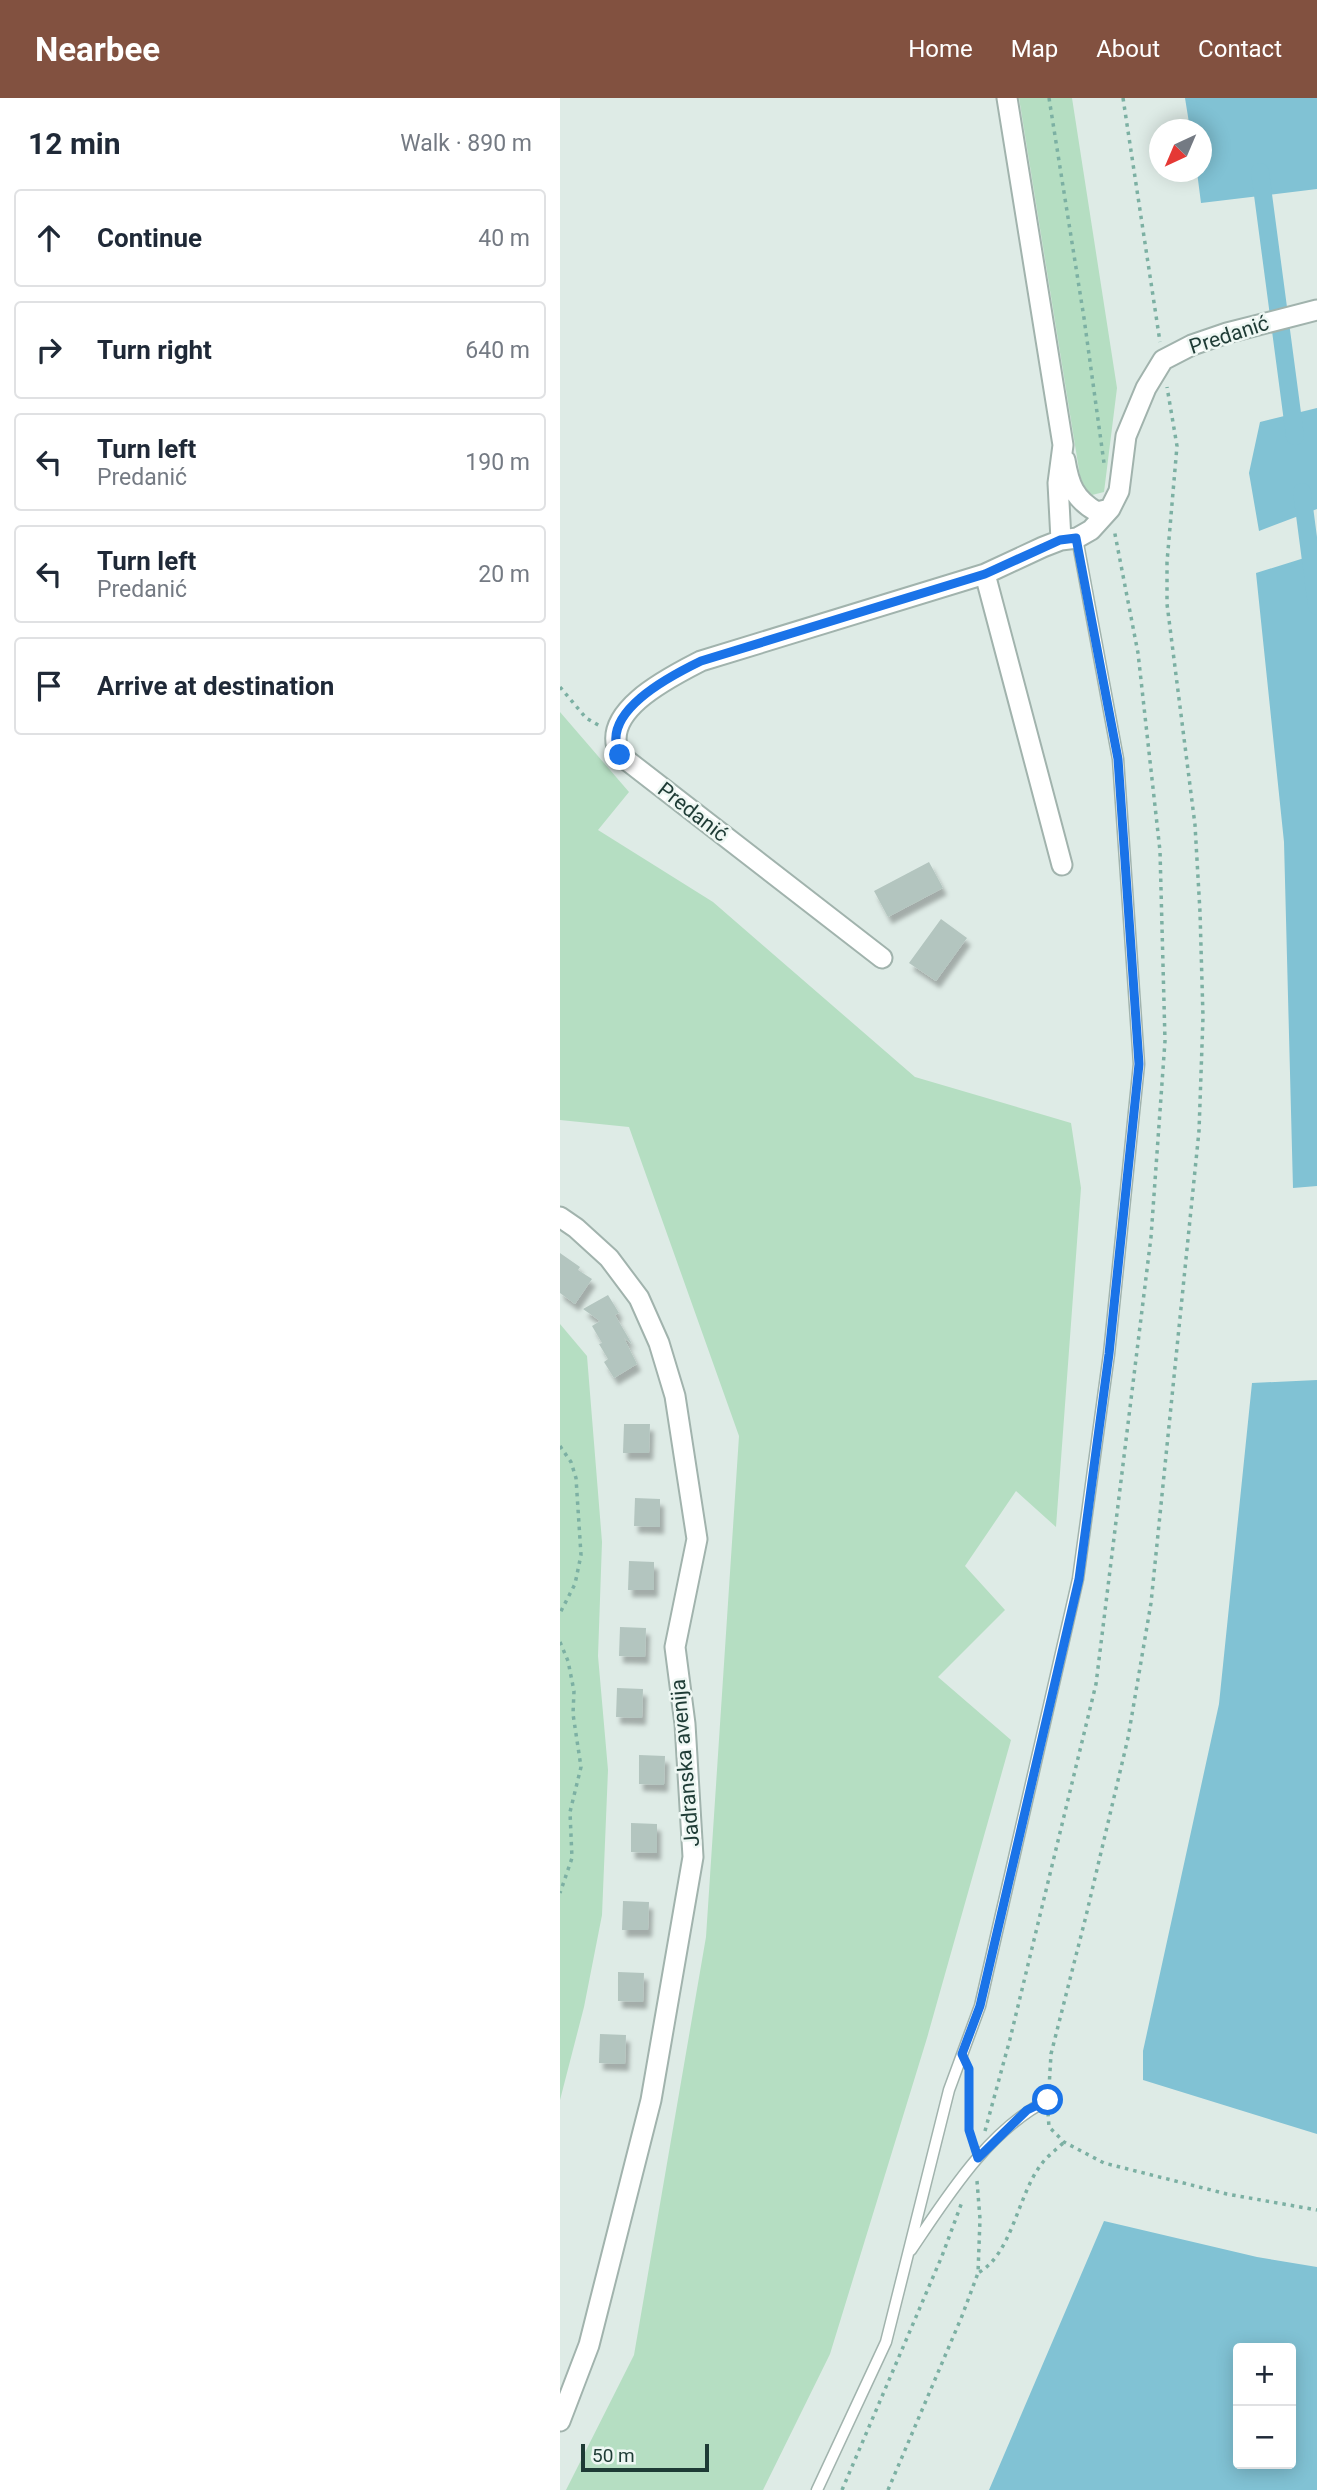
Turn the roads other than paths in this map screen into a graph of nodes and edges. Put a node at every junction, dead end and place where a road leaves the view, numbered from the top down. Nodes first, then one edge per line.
1 (1007, 98) edge
2 (1317, 310) edge
3 (1063, 445) junction
4 (1110, 509) junction
5 (1068, 539) junction
6 (985, 574) junction
7 (1062, 865) dead end
8 (882, 958) dead end
9 (560, 1217) edge
10 (1048, 2100) road end
11 (905, 2258) junction
12 (560, 2421) edge
13 (817, 2490) edge

1 - 3 street
2 - 4 street, Predanić
3 - 4 street
3 - 5 street
4 - 5 street, Predanić
5 - 6 street, Predanić
5 - 11 lane
6 - 7 street
6 - 8 street, Predanić
9 - 12 street, Jadranska avenija
10 - 11 lane
11 - 13 lane

